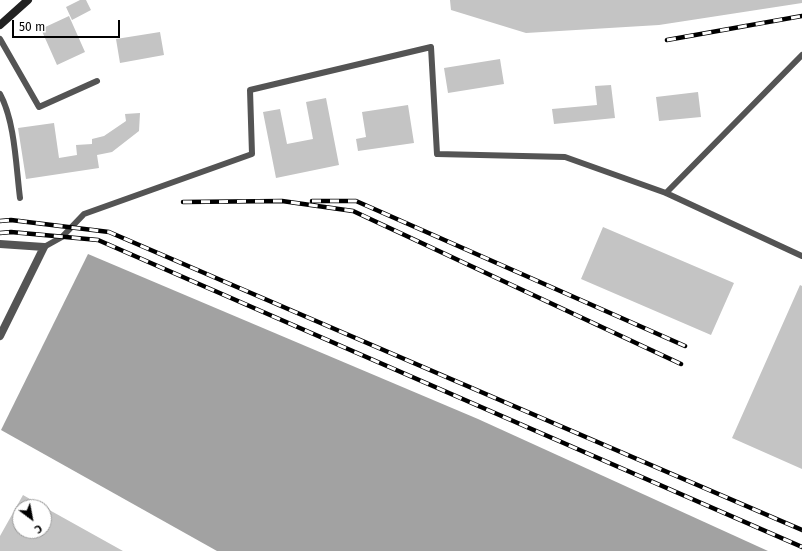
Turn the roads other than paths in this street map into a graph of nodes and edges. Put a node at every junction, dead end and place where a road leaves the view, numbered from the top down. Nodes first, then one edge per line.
1 (28, 0) edge
2 (0, 25) edge
3 (0, 39) edge
4 (802, 55) edge
5 (97, 81) dead end
6 (0, 94) edge
7 (666, 193) junction
8 (20, 198) dead end
9 (0, 244) edge
10 (44, 247) junction
11 (802, 256) edge
12 (0, 336) edge

1 - 2 main road
3 - 5 lane
4 - 7 lane
6 - 8 lane
7 - 10 lane
7 - 11 lane
9 - 10 street
10 - 12 street

